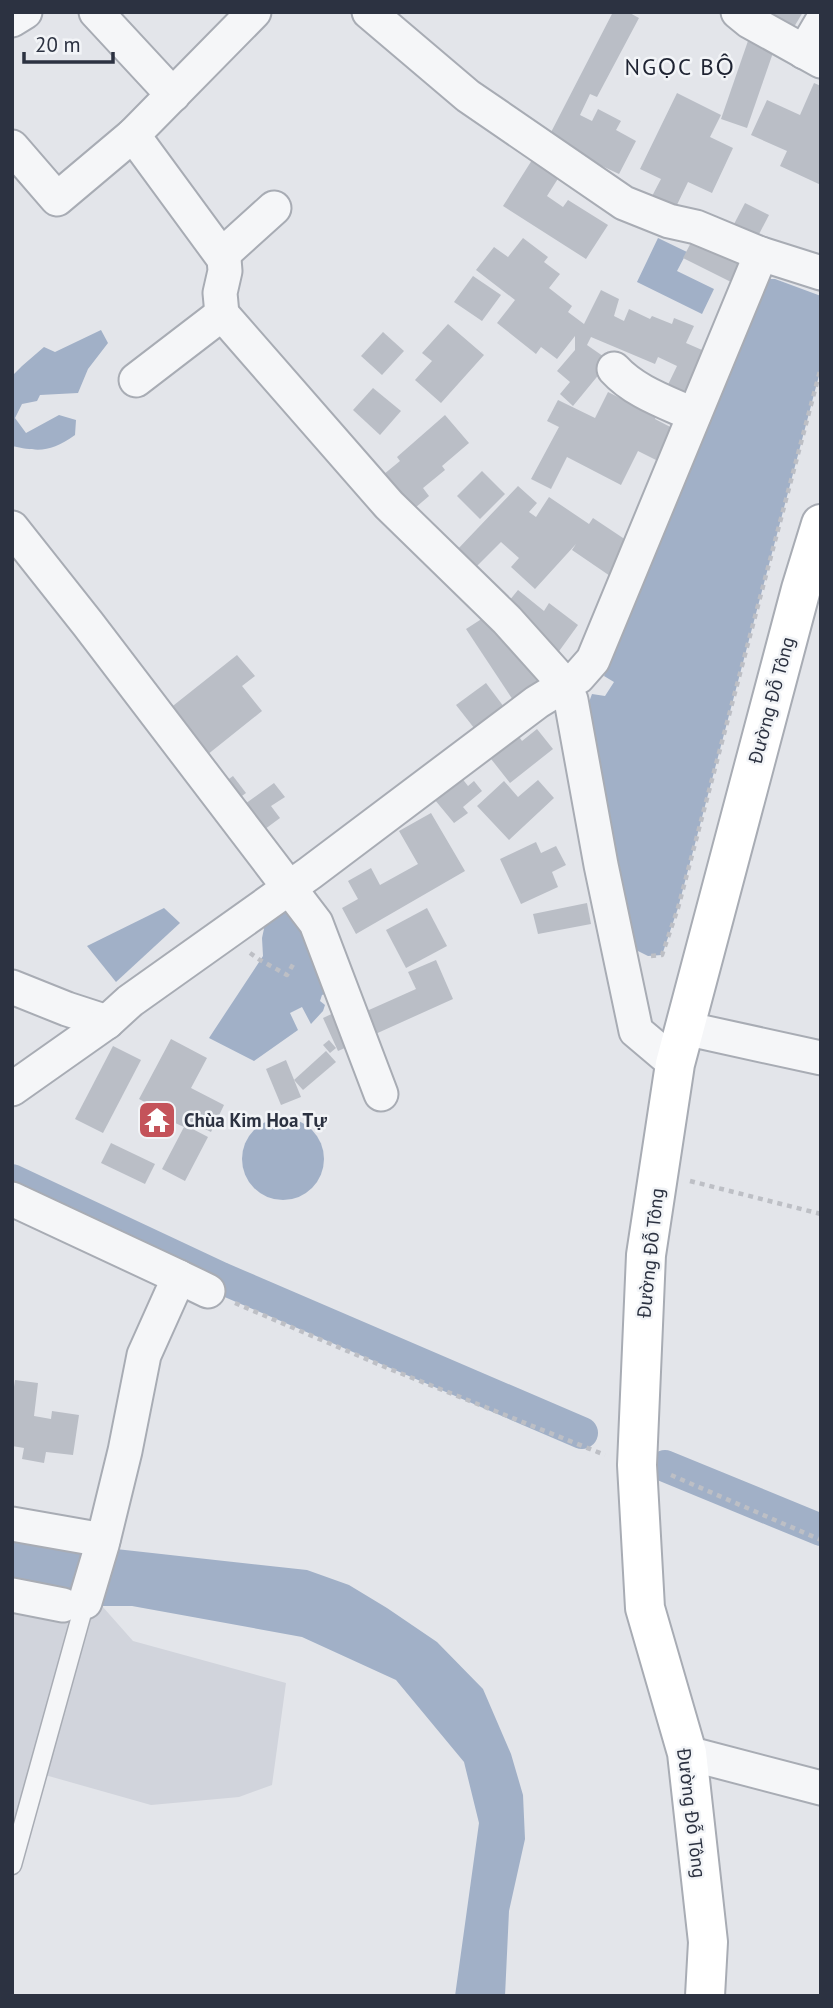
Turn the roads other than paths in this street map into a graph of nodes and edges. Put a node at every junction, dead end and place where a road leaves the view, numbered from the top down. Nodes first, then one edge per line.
1 (25, 12) edge
2 (96, 12) edge
3 (254, 12) edge
4 (369, 12) edge
5 (738, 12) edge
6 (12, 20) edge
7 (821, 23) edge
8 (812, 57) edge
9 (173, 95) junction
10 (132, 135) junction
11 (12, 147) edge
12 (274, 208) dead end
13 (761, 254) junction
14 (222, 255) junction
15 (821, 274) edge
16 (222, 314) junction
17 (614, 369) dead end
18 (136, 380) dead end
19 (694, 415) junction
20 (821, 524) edge
21 (12, 528) edge
22 (564, 686) junction
23 (289, 887) junction
24 (12, 987) edge
25 (107, 1022) junction
26 (684, 1028) junction
27 (821, 1058) edge
28 (675, 1064) junction
29 (12, 1089) edge
30 (381, 1094) dead end
31 (12, 1199) edge
32 (179, 1277) junction
33 (208, 1291) road end
34 (12, 1524) edge
35 (103, 1543) junction
36 (12, 1595) edge
37 (74, 1603) junction
38 (687, 1753) junction
39 (821, 1788) edge
40 (12, 1865) edge
41 (705, 1996) edge

1 - 6 street
2 - 9 street
3 - 9 street
4 - 13 street
5 - 8 street
7 - 8 street
9 - 10 street
10 - 11 street
10 - 14 street
12 - 14 street
13 - 15 street
13 - 19 street
14 - 16 street
16 - 18 street
16 - 22 street
17 - 19 street
19 - 22 street
20 - 26 main road, Đường Đỗ Tông
21 - 23 street
22 - 23 street
22 - 28 street
23 - 25 street
23 - 30 street
24 - 25 street
25 - 29 street
26 - 27 street
26 - 28 main road, Đường Đỗ Tông
28 - 38 main road, Đường Đỗ Tông
31 - 32 street
32 - 33 street
32 - 35 street
34 - 35 street
35 - 37 street
36 - 37 street
37 - 40 lane
38 - 39 street
38 - 41 main road, Đường Đỗ Tông

